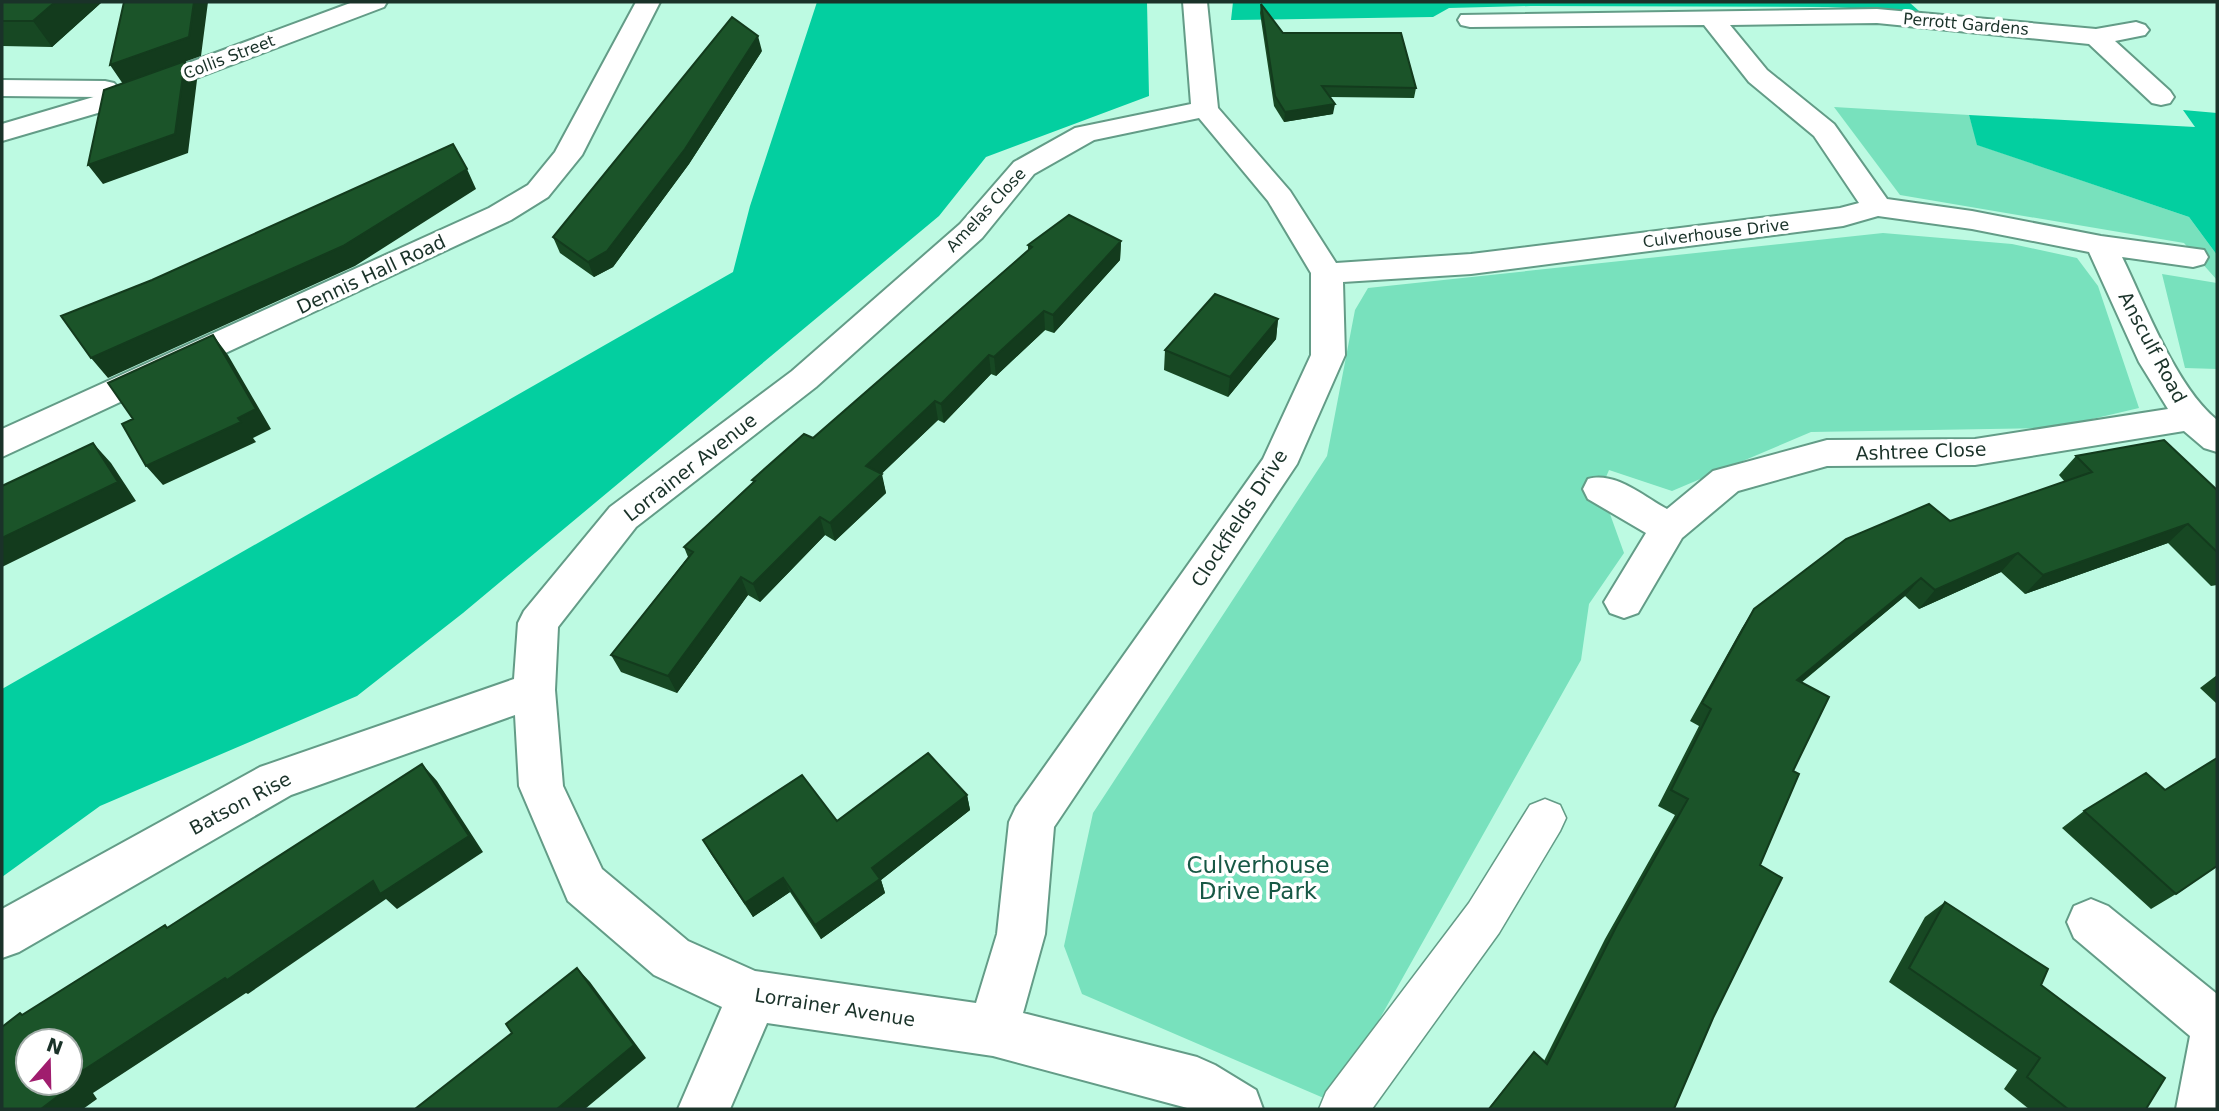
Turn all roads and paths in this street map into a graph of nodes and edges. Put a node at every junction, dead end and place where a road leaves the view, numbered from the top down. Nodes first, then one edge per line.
1 (375, 2) edge
2 (648, 2) edge
3 (1195, 2) edge
4 (1710, 17) junction
5 (1470, 20) dead end
6 (2136, 30) dead end
7 (2096, 37) junction
8 (2, 88) edge
9 (2161, 97) dead end
10 (116, 99) junction
11 (1205, 109) junction
12 (2, 134) edge
13 (1877, 207) junction
14 (2101, 245) junction
15 (2193, 257) dead end
16 (1326, 273) junction
17 (804, 379) joint
18 (2204, 429) edge
19 (2, 444) edge
20 (1601, 489) dead end
21 (1669, 528) junction
22 (1624, 602) dead end
23 (534, 690) junction
24 (1545, 818) dead end
25 (2091, 922) dead end
26 (2, 935) edge
27 (753, 996) junction
28 (2217, 1027) edge
29 (993, 1031) junction
30 (2201, 1105) dead end
31 (704, 1109) edge
32 (1237, 1109) edge
33 (1343, 1109) edge

1 - 10 street, Collis Street
2 - 19 street, Dennis Hall Road
3 - 11 street
4 - 5 street, Perrott Gardens
4 - 7 street, Perrott Gardens
4 - 13 street
6 - 7 street, Perrott Gardens
7 - 9 street
8 - 10 street
10 - 12 street, Collis Street
11 - 16 street, Clockfields Drive
11 - 17 street, Amelas Close
13 - 14 street, Culverhouse Drive
13 - 16 street, Culverhouse Drive
14 - 15 street, Culverhouse Drive
14 - 18 street, Ansculf Road
16 - 29 street, Clockfields Drive
17 - 23 street, Lorrainer Avenue
18 - 21 street, Ashtree Close
20 - 21 street
21 - 22 street, Ashtree Close
23 - 26 street, Batson Rise
23 - 27 street, Lorrainer Avenue
24 - 33 lane
25 - 28 street
27 - 29 street, Lorrainer Avenue
27 - 31 street
28 - 30 street
29 - 32 street, Lorrainer Avenue

